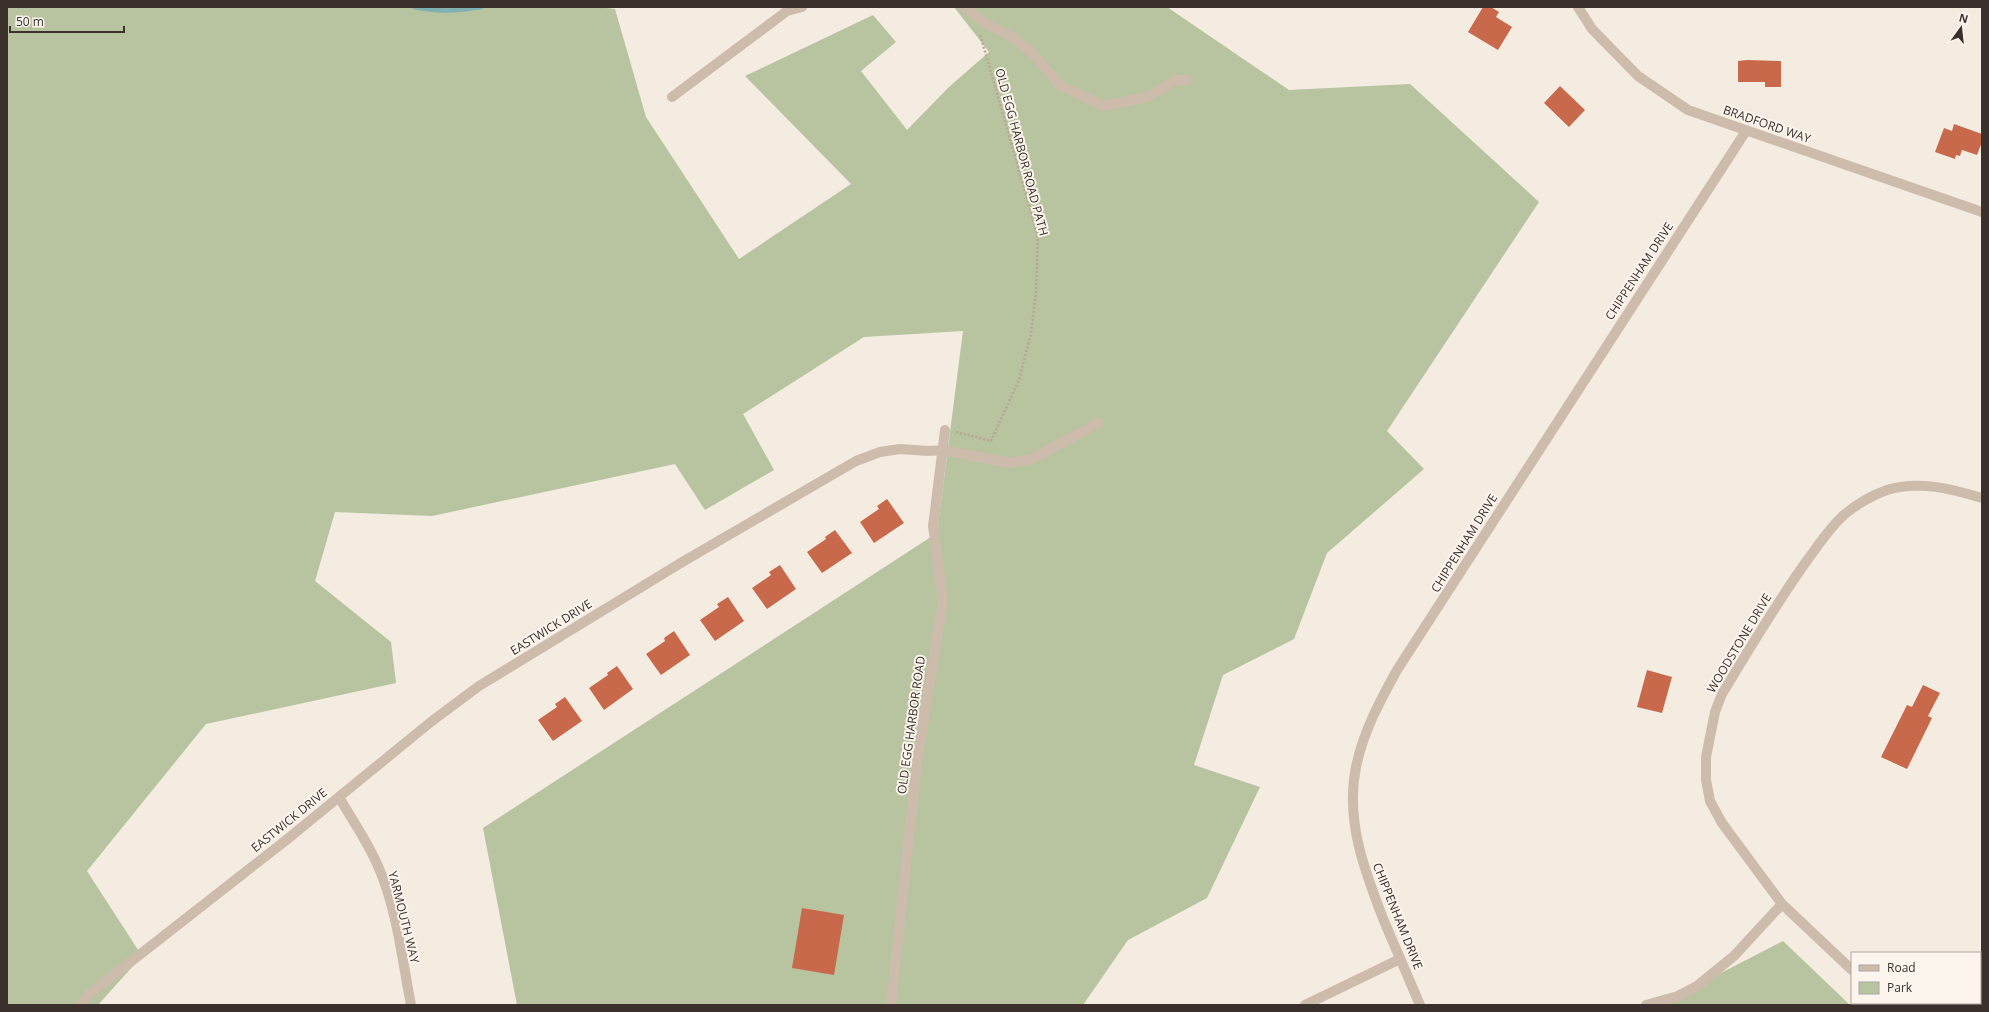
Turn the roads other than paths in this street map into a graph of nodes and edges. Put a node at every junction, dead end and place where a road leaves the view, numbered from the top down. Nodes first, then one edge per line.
1 (802, 7) edge
2 (964, 7) edge
3 (1578, 7) edge
4 (785, 9) edge
5 (1187, 80) dead end
6 (672, 97) dead end
7 (1746, 131) junction
8 (1982, 212) edge
9 (1098, 423) dead end
10 (945, 430) road end
11 (943, 450) junction
12 (1982, 498) edge
13 (339, 797) junction
14 (1782, 904) junction
15 (1400, 960) junction
16 (1851, 969) edge
17 (889, 1004) edge
18 (81, 1005) edge
19 (411, 1005) edge
20 (1305, 1005) edge
21 (1420, 1005) edge
22 (1646, 1005) edge

1 - 4 street
2 - 5 street
3 - 7 street, BRADFORD WAY
4 - 6 street
7 - 8 street, BRADFORD WAY
7 - 15 street, CHIPPENHAM DRIVE
9 - 11 street, EASTWICK DRIVE
10 - 11 street, OLD EGG HARBOR ROAD
11 - 13 street, EASTWICK DRIVE
11 - 17 street, OLD EGG HARBOR ROAD
12 - 14 street, WOODSTONE DRIVE
13 - 18 street, EASTWICK DRIVE
13 - 19 street, YARMOUTH WAY
14 - 16 street, WOODSTONE DRIVE
14 - 22 street
15 - 20 street
15 - 21 street, CHIPPENHAM DRIVE

